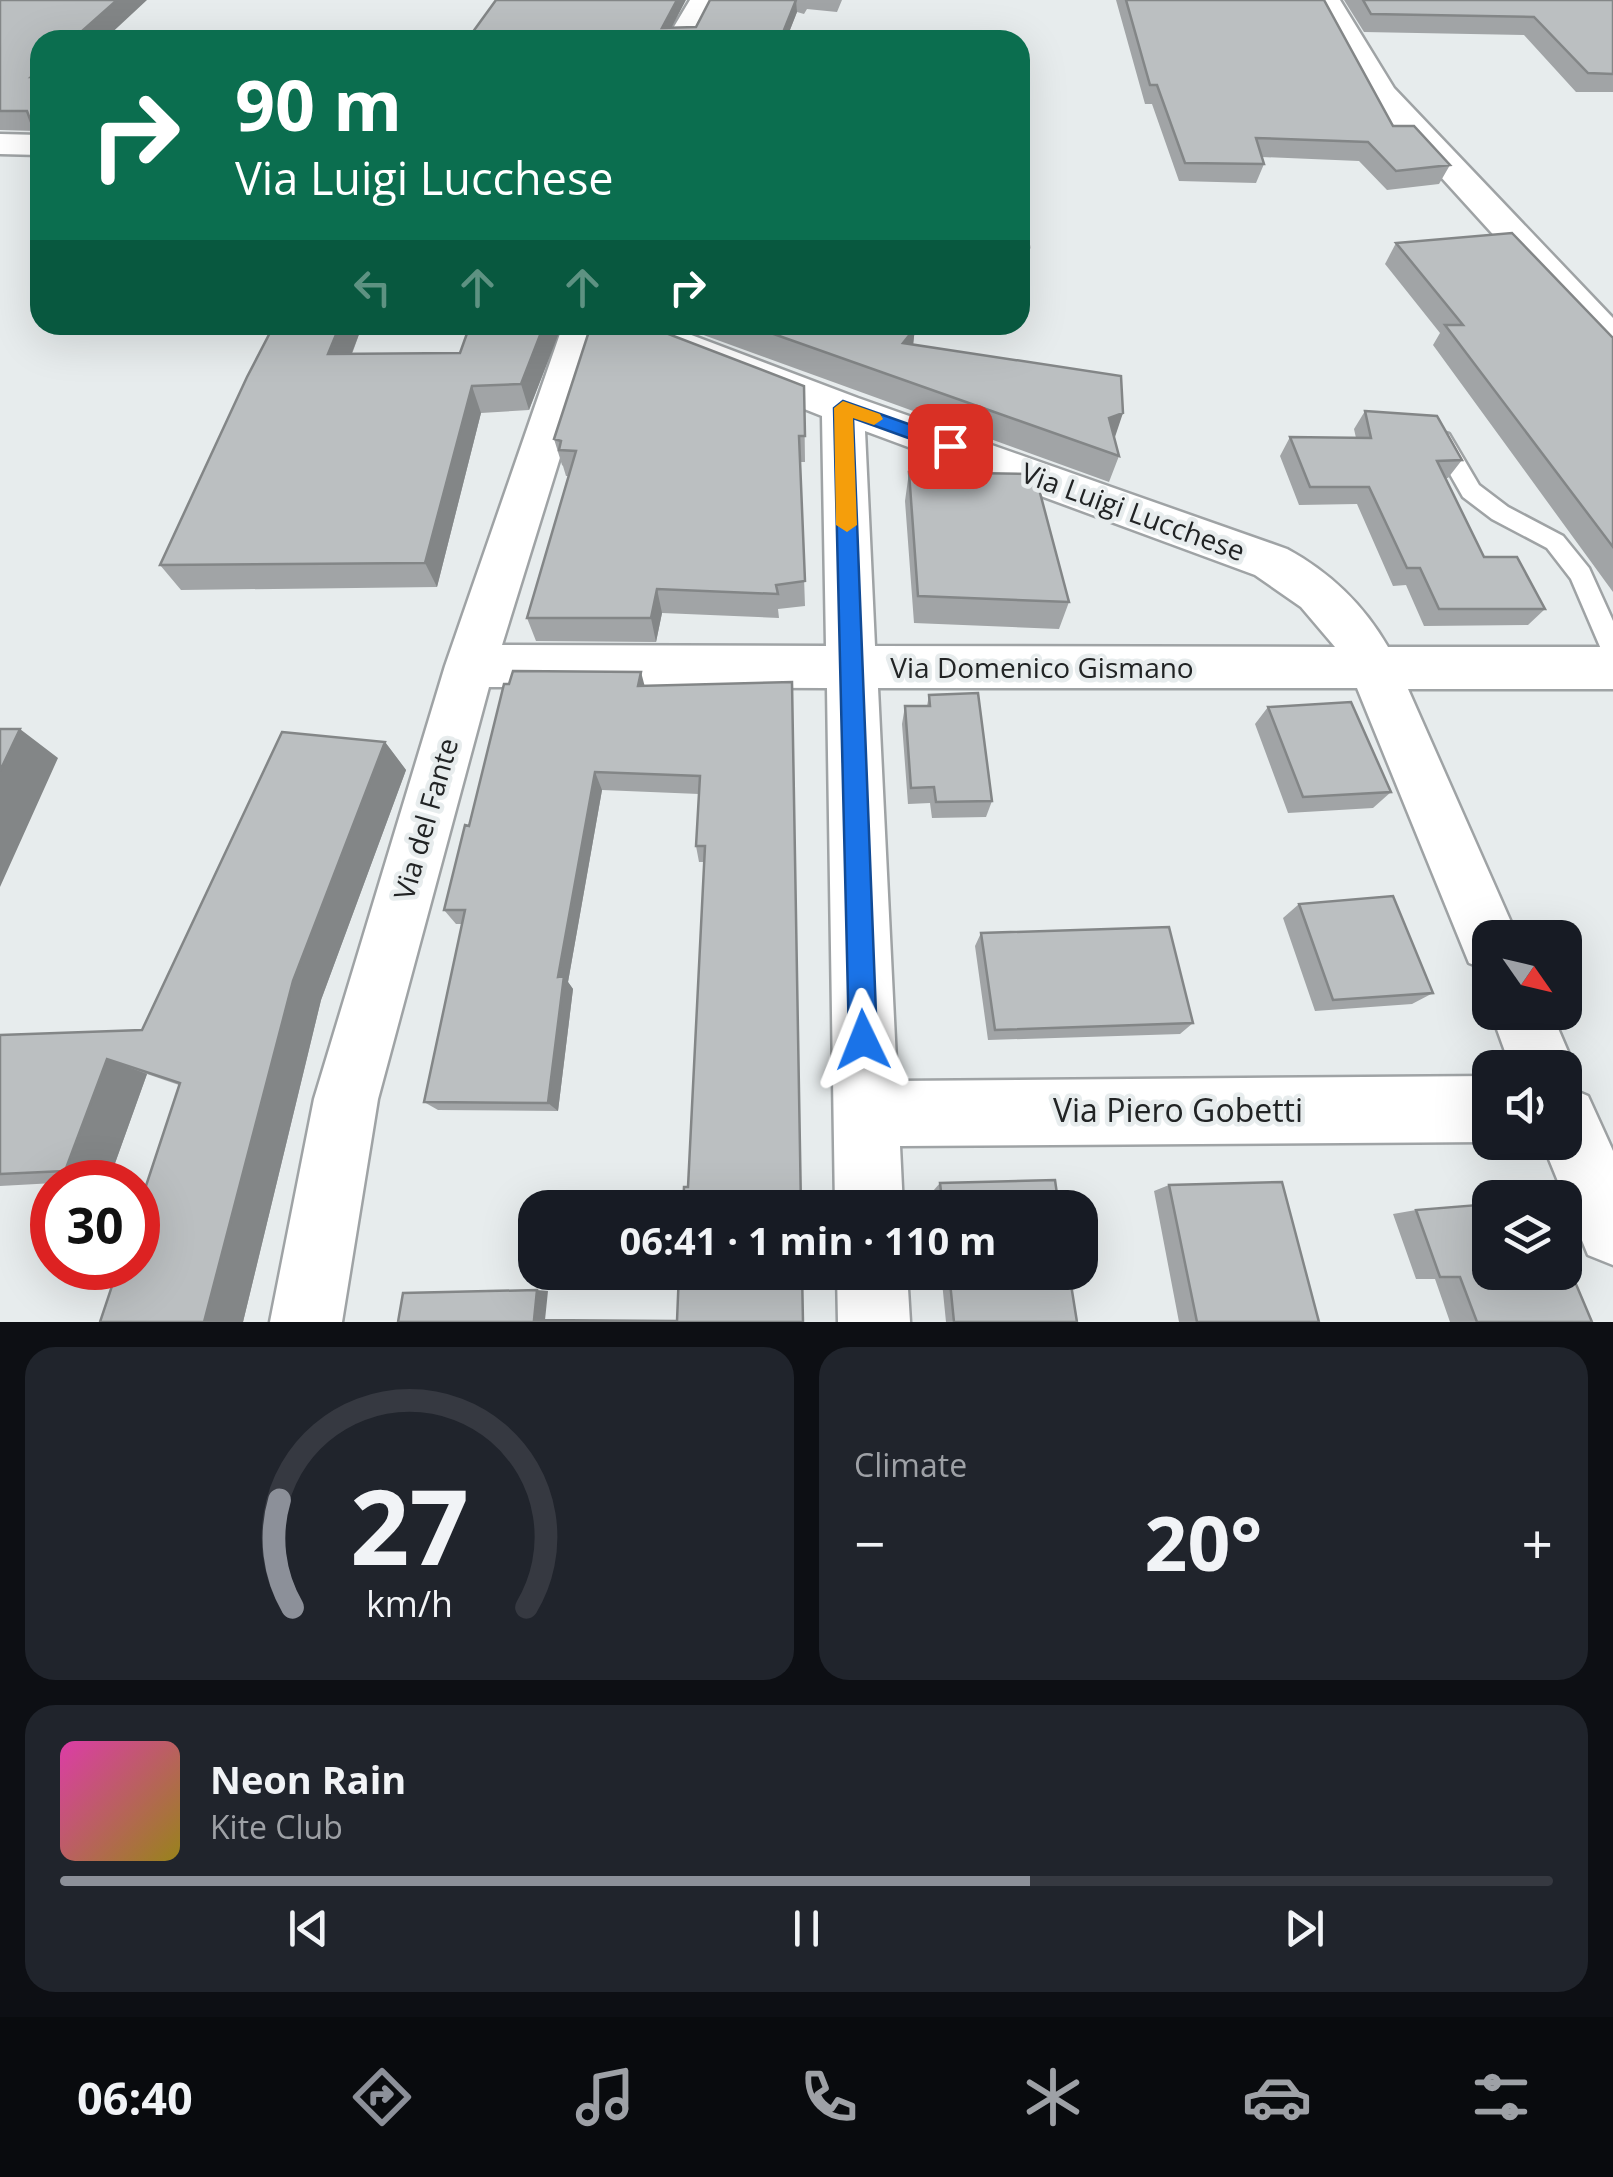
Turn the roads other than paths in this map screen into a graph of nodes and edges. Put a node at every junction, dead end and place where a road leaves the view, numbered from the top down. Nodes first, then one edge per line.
1 (704, 0) edge
2 (1326, 0) edge
3 (686, 30) edge
4 (0, 144) edge
5 (30, 145) edge
6 (579, 335) edge
7 (654, 335) edge
8 (1613, 342) edge
9 (843, 408) junction
10 (1431, 421) edge
11 (1613, 649) edge
12 (470, 666) junction
13 (851, 668) junction
14 (1374, 668) junction
15 (1613, 668) edge
16 (1481, 920) edge
17 (1472, 1109) edge
18 (866, 1114) junction
19 (1582, 1158) edge
20 (868, 1190) edge
21 (1613, 1230) edge
22 (873, 1290) edge
23 (306, 1322) edge
24 (874, 1322) edge

1 - 3 street
2 - 8 street
4 - 5 street
6 - 12 street, Via del Fante
7 - 9 street, Via Luigi Lucchese
9 - 13 street
9 - 14 street, Via Luigi Lucchese
10 - 11 lane
12 - 13 street, Via Domenico Gismano
12 - 23 street, Via del Fante
13 - 14 street, Via Domenico Gismano
13 - 18 street
14 - 15 street, Via Domenico Gismano
14 - 16 street, Via Luigi Lucchese
17 - 18 street, Via Piero Gobetti
18 - 20 street
19 - 21 street
22 - 24 street

